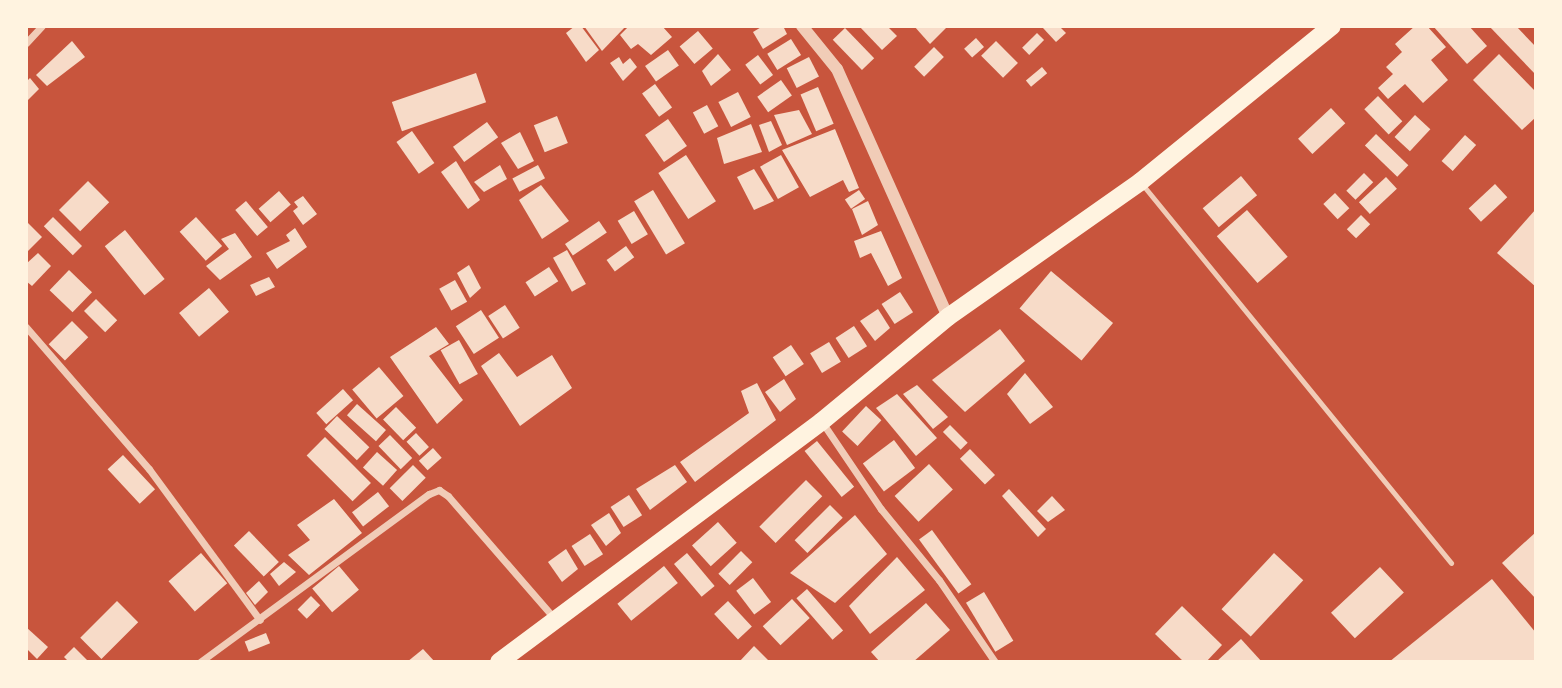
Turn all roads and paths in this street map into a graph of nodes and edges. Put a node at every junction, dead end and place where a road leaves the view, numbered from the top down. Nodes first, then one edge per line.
1 (42, 26) edge
2 (802, 26) edge
3 (1332, 26) edge
4 (26, 43) edge
5 (1140, 182) junction
6 (948, 317) junction
7 (26, 327) edge
8 (821, 422) junction
9 (1451, 563) dead end
10 (260, 620) junction
11 (555, 620) junction
12 (200, 662) edge
13 (499, 662) edge
14 (995, 662) edge

1 - 4 street
2 - 6 street
3 - 5 main road
5 - 6 main road
5 - 9 lane
6 - 8 main road
7 - 10 street
8 - 11 main road
8 - 14 street
10 - 11 street
10 - 12 street
11 - 13 main road

